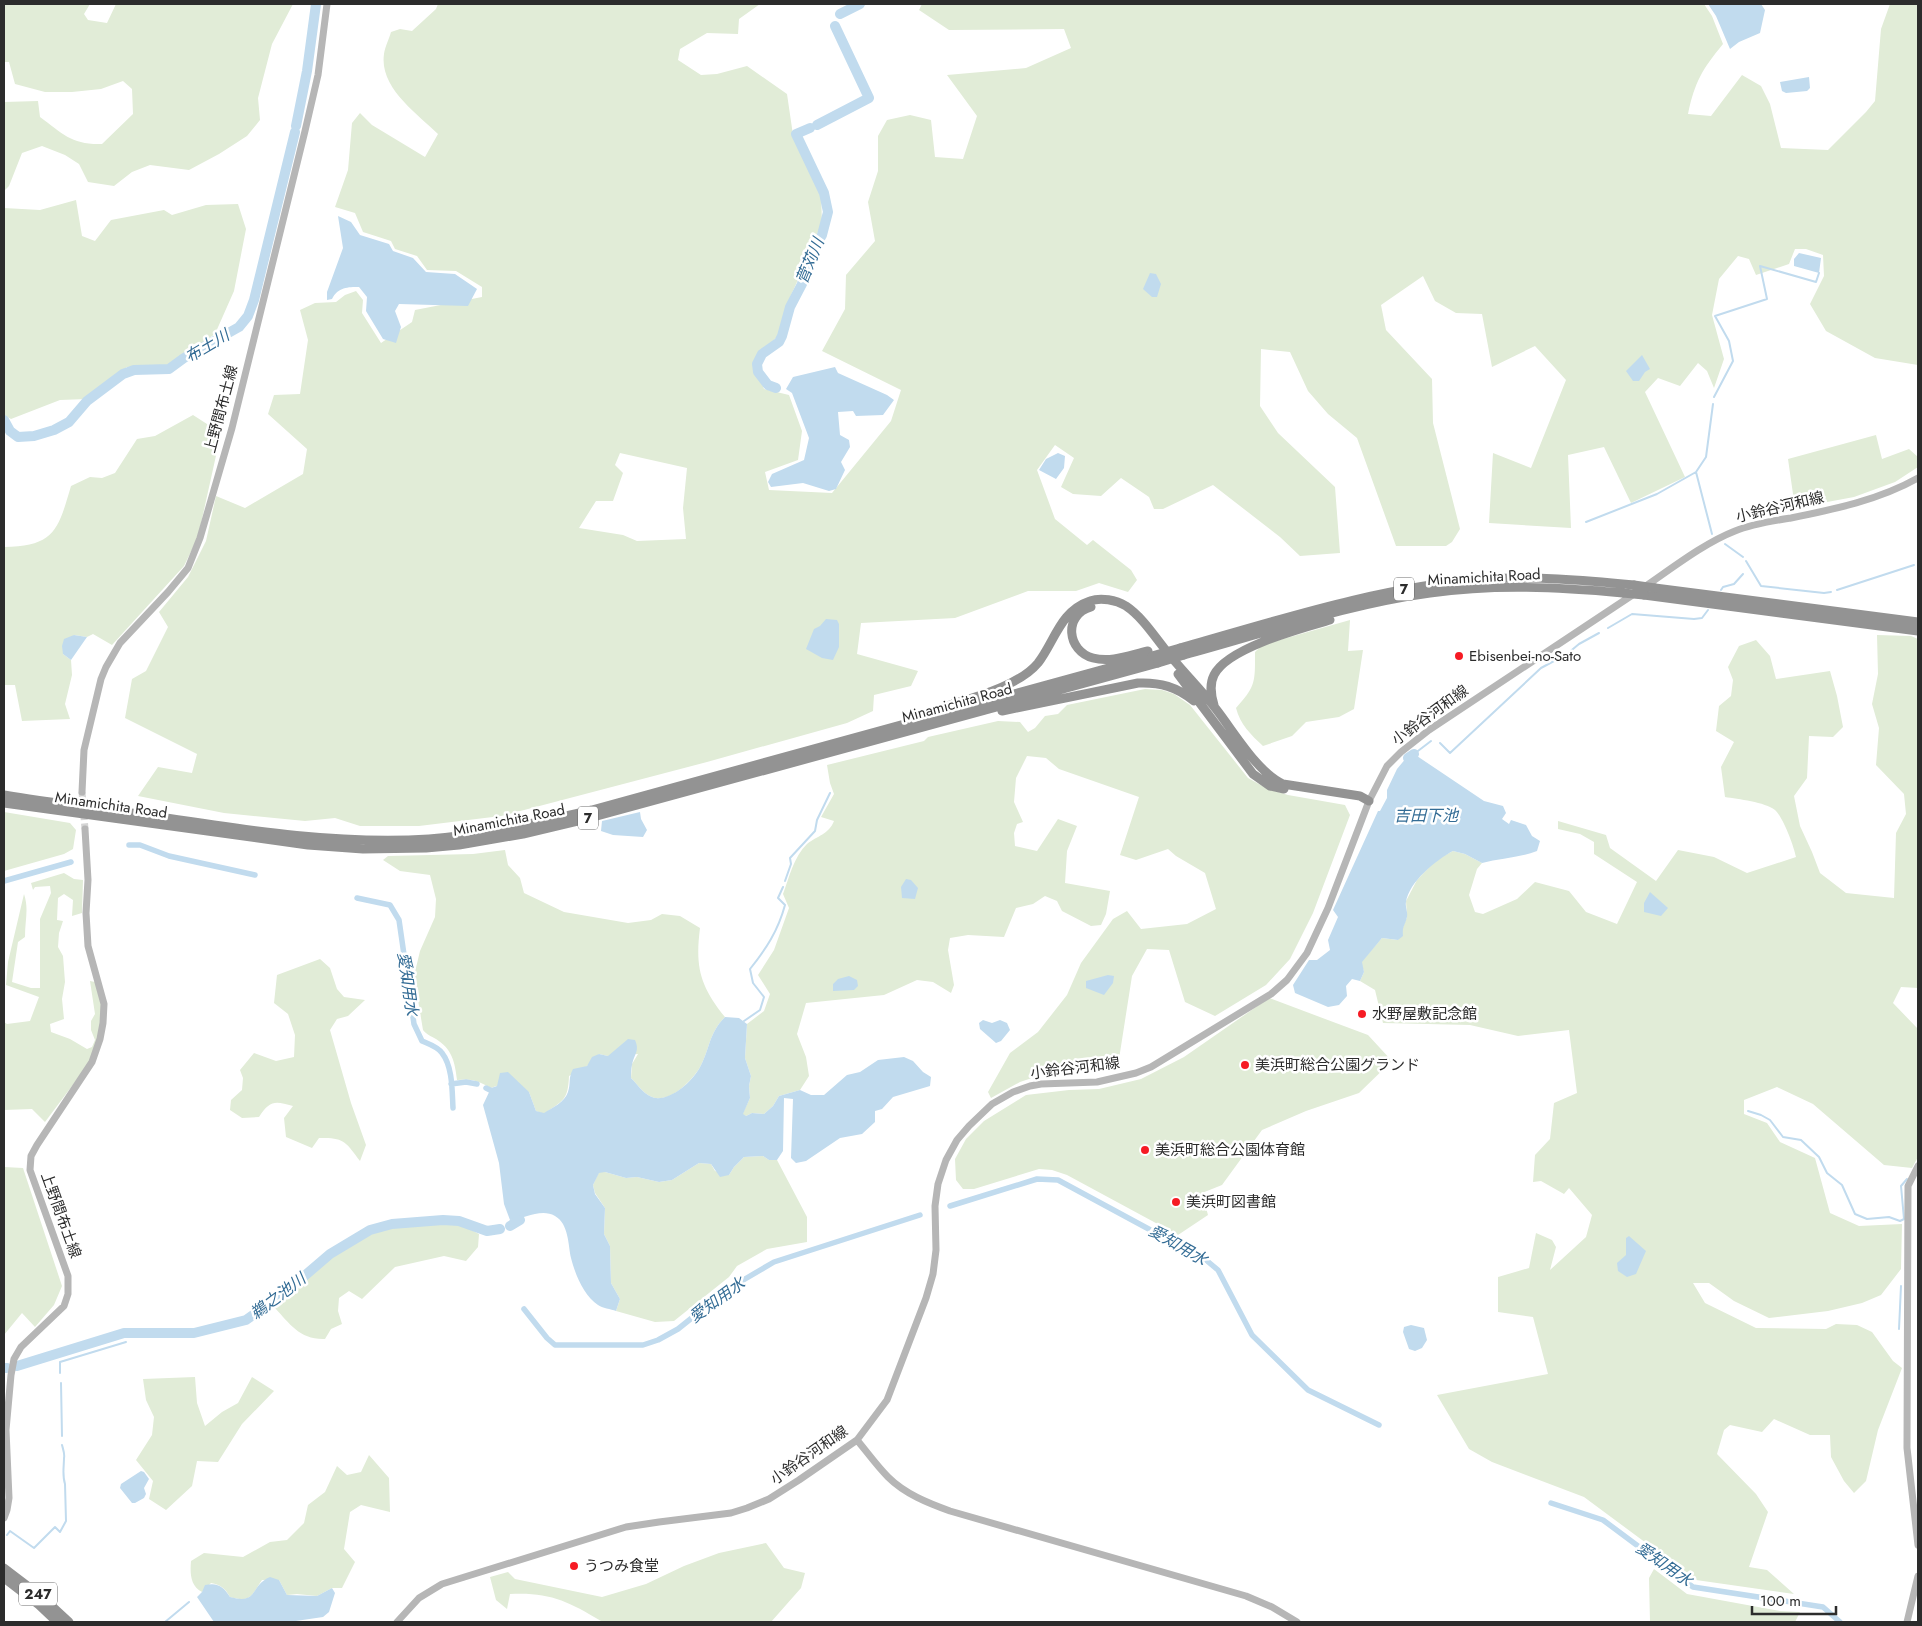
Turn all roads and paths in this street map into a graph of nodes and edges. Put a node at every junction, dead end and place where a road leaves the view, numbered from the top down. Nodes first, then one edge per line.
1 (326, 4) edge
2 (1918, 478) edge
3 (1366, 604) junction
4 (1918, 622) edge
5 (1918, 631) edge
6 (1179, 649) junction
7 (1153, 656) junction
8 (1215, 708) junction
9 (1205, 711) junction
10 (885, 728) junction
11 (846, 748) junction
12 (82, 792) tunnel mouth
13 (4, 795) edge
14 (1369, 800) junction
15 (4, 803) edge
16 (85, 829) tunnel mouth
17 (1918, 1166) edge
18 (857, 1440) junction
19 (4, 1518) edge
20 (1918, 1545) edge
21 (4, 1568) edge
22 (1918, 1576) edge
23 (4, 1578) edge
24 (58, 1622) edge
25 (69, 1622) edge
26 (397, 1622) edge
27 (1297, 1622) edge
28 (1907, 1622) edge

1 - 12 main road, 上野間布土線
2 - 14 main road, 小鈴谷河和線
3 - 5 highway, Minamichita Road / 7, bridge
3 - 6 highway, Minamichita Road / 7
3 - 8 highway
4 - 6 highway, Minamichita Road / 7, bridge
6 - 7 highway, Minamichita Road / 7, bridge
7 - 9 highway
7 - 10 highway, Minamichita Road / 7
7 - 11 highway, Minamichita Road / 7
8 - 10 highway
8 - 14 highway
9 - 11 highway
9 - 14 highway
10 - 13 highway, Minamichita Road / 7
11 - 15 highway, Minamichita Road / 7
14 - 18 main road, 小鈴谷河和線
16 - 19 main road, 上野間布土線
17 - 20 main road
18 - 26 main road, 小鈴谷河和線
18 - 27 main road
21 - 25 highway, 247
22 - 28 main road
23 - 24 highway, 247

